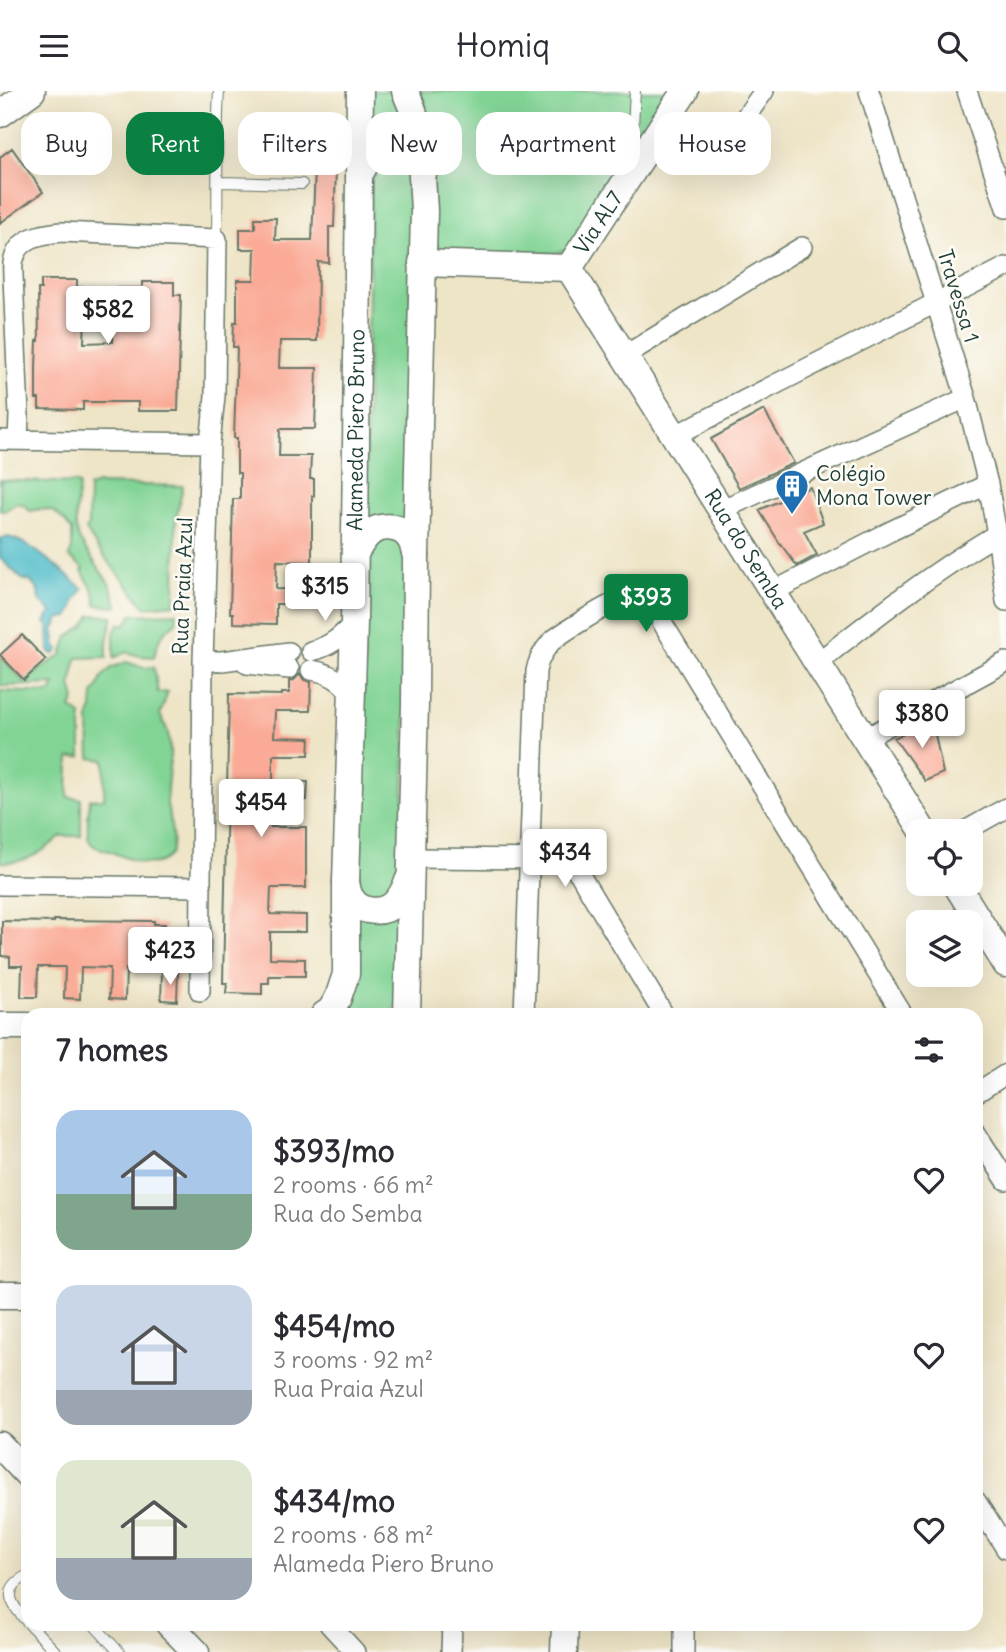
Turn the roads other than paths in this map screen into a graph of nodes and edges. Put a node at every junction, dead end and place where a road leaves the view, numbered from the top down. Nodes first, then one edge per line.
1 (32, 91) edge
2 (219, 91) edge
3 (360, 91) edge
4 (405, 91) edge
5 (635, 91) edge
6 (685, 91) edge
7 (764, 91) edge
8 (869, 91) edge
9 (967, 91) edge
10 (414, 112) edge
11 (634, 112) edge
12 (671, 112) edge
13 (749, 112) edge
14 (0, 114) edge
15 (654, 139) edge
16 (640, 160) edge
17 (366, 164) edge
18 (359, 175) junction
19 (423, 175) edge
20 (630, 175) edge
21 (218, 182) junction
22 (302, 184) dead end
23 (1006, 208) edge
24 (217, 239) junction
25 (802, 247) dead end
26 (422, 263) junction
27 (1006, 267) edge
28 (569, 268) junction
29 (937, 302) junction
30 (624, 356) junction
31 (965, 398) junction
32 (674, 436) junction
33 (9, 440) edge
34 (211, 443) junction
35 (988, 484) junction
36 (720, 510) junction
37 (997, 534) junction
38 (355, 553) junction
39 (416, 556) junction
40 (772, 592) junction
41 (1006, 601) edge
42 (354, 623) junction
43 (213, 661) junction
44 (289, 661) dead end
45 (1006, 662) edge
46 (817, 663) junction
47 (352, 694) junction
48 (864, 739) junction
49 (1006, 808) edge
50 (915, 819) edge
51 (983, 821) edge
52 (530, 858) junction
53 (410, 867) junction
54 (346, 882) junction
55 (0, 885) edge
56 (201, 887) junction
57 (964, 896) edge
58 (1006, 964) edge
59 (200, 991) dead end
60 (332, 1008) edge
61 (407, 1008) edge
62 (524, 1008) edge
63 (660, 1008) edge
64 (899, 1008) edge
65 (0, 1026) edge
66 (21, 1026) edge
67 (1006, 1074) edge
68 (983, 1089) edge
69 (983, 1144) edge
70 (1006, 1180) edge
71 (0, 1295) edge
72 (21, 1295) edge
73 (0, 1445) edge
74 (21, 1468) edge
75 (983, 1512) edge
76 (1006, 1549) edge
77 (21, 1579) edge
78 (21, 1615) edge
79 (36, 1631) edge
80 (100, 1631) edge
81 (176, 1631) edge
82 (336, 1631) edge
83 (452, 1631) edge
84 (565, 1631) edge
85 (684, 1631) edge
86 (56, 1652) edge
87 (119, 1652) edge
88 (195, 1652) edge
89 (355, 1652) edge
90 (451, 1652) edge
91 (564, 1652) edge
92 (684, 1652) edge

1 - 14 street
2 - 21 lane, Rua Praia Azul
3 - 18 street, Alameda Piero Bruno
4 - 10 street
5 - 11 lane
6 - 12 street, Via AL7
7 - 13 street
8 - 29 street, Travessa 1
9 - 23 street
15 - 16 street, Via AL7
17 - 18 street
18 - 38 street, Alameda Piero Bruno
19 - 26 street
20 - 28 street, Via AL7
21 - 22 lane
21 - 24 lane, Rua Praia Azul
24 - 33 street
24 - 34 street, Rua Praia Azul
25 - 30 street
26 - 28 street, Via AL7
26 - 39 street
27 - 29 street
28 - 30 street, Rua do Semba
29 - 31 street, Travessa 1
29 - 32 street
30 - 32 street, Rua do Semba
31 - 35 street, Travessa 1
31 - 36 street
32 - 36 street, Rua do Semba
33 - 34 street
34 - 43 street, Rua Praia Azul
35 - 37 street, Travessa 1
35 - 40 street
36 - 40 street, Rua do Semba
37 - 41 street, Travessa 1
37 - 46 street
38 - 39 street
38 - 42 street, Alameda Piero Bruno
39 - 53 street
40 - 46 street, Rua do Semba
42 - 47 street, Alameda Piero Bruno
42 - 47 street
43 - 44 street
43 - 56 street, Rua Praia Azul
45 - 48 street
46 - 48 street, Rua do Semba
47 - 54 street, Alameda Piero Bruno
48 - 50 street, Rua do Semba
49 - 51 street
52 - 53 street
52 - 62 street
52 - 63 street
52 - 64 street
53 - 54 street
53 - 61 street
54 - 60 street, Alameda Piero Bruno
55 - 56 street
56 - 59 street, Rua Praia Azul
57 - 58 street
65 - 66 street
67 - 68 street
69 - 70 street
71 - 72 street
73 - 74 street
75 - 76 street
77 - 78 lane
79 - 86 lane
80 - 87 lane
81 - 88 street
82 - 89 street
83 - 90 street
84 - 91 street
85 - 92 street

